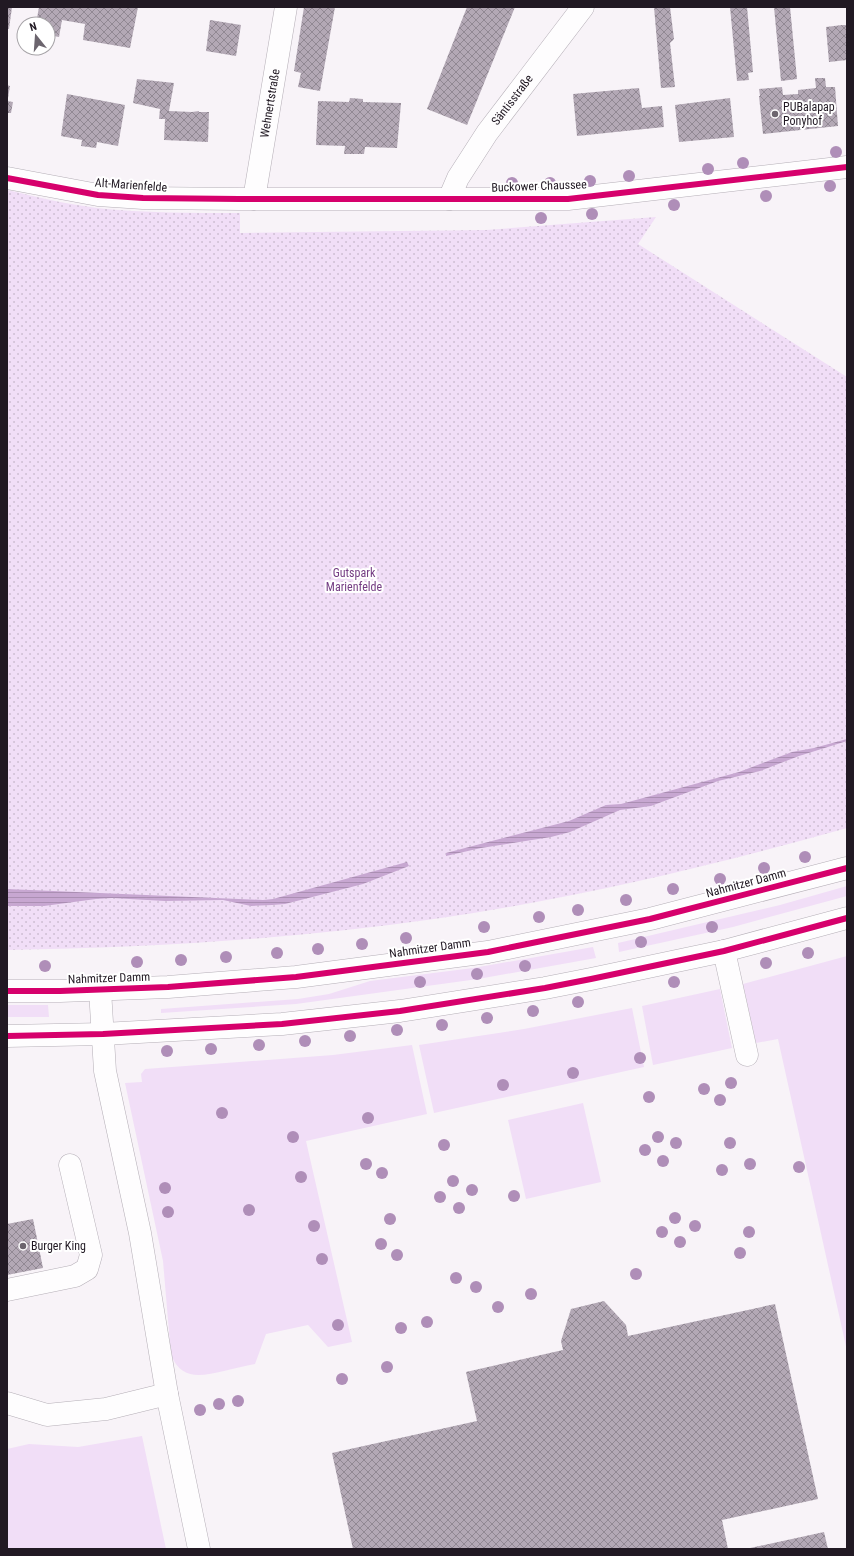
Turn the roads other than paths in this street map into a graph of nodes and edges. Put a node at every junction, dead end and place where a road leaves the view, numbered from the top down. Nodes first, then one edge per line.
1 (286, 7) edge
2 (582, 7) edge
3 (847, 166) edge
4 (7, 178) edge
5 (254, 199) junction
6 (450, 199) junction
7 (847, 868) edge
8 (847, 918) edge
9 (724, 951) junction
10 (100, 990) junction
11 (7, 991) edge
12 (103, 1034) junction
13 (7, 1036) edge
14 (747, 1055) dead end
15 (70, 1165) dead end
16 (7, 1290) edge
17 (166, 1394) junction
18 (7, 1403) edge
19 (199, 1549) edge

1 - 5 main road, Wehnertstraße
2 - 6 main road, Säntisstraße
3 - 6 main road, Buckower Chaussee
4 - 5 main road, Alt-Marienfelde
5 - 6 main road, Buckower Chaussee
7 - 10 main road, Nahmitzer Damm
8 - 9 main road
9 - 12 main road
9 - 14 main road
10 - 11 main road, Nahmitzer Damm
10 - 12 main road
12 - 13 main road
12 - 17 main road
15 - 16 main road
17 - 18 main road
17 - 19 main road

